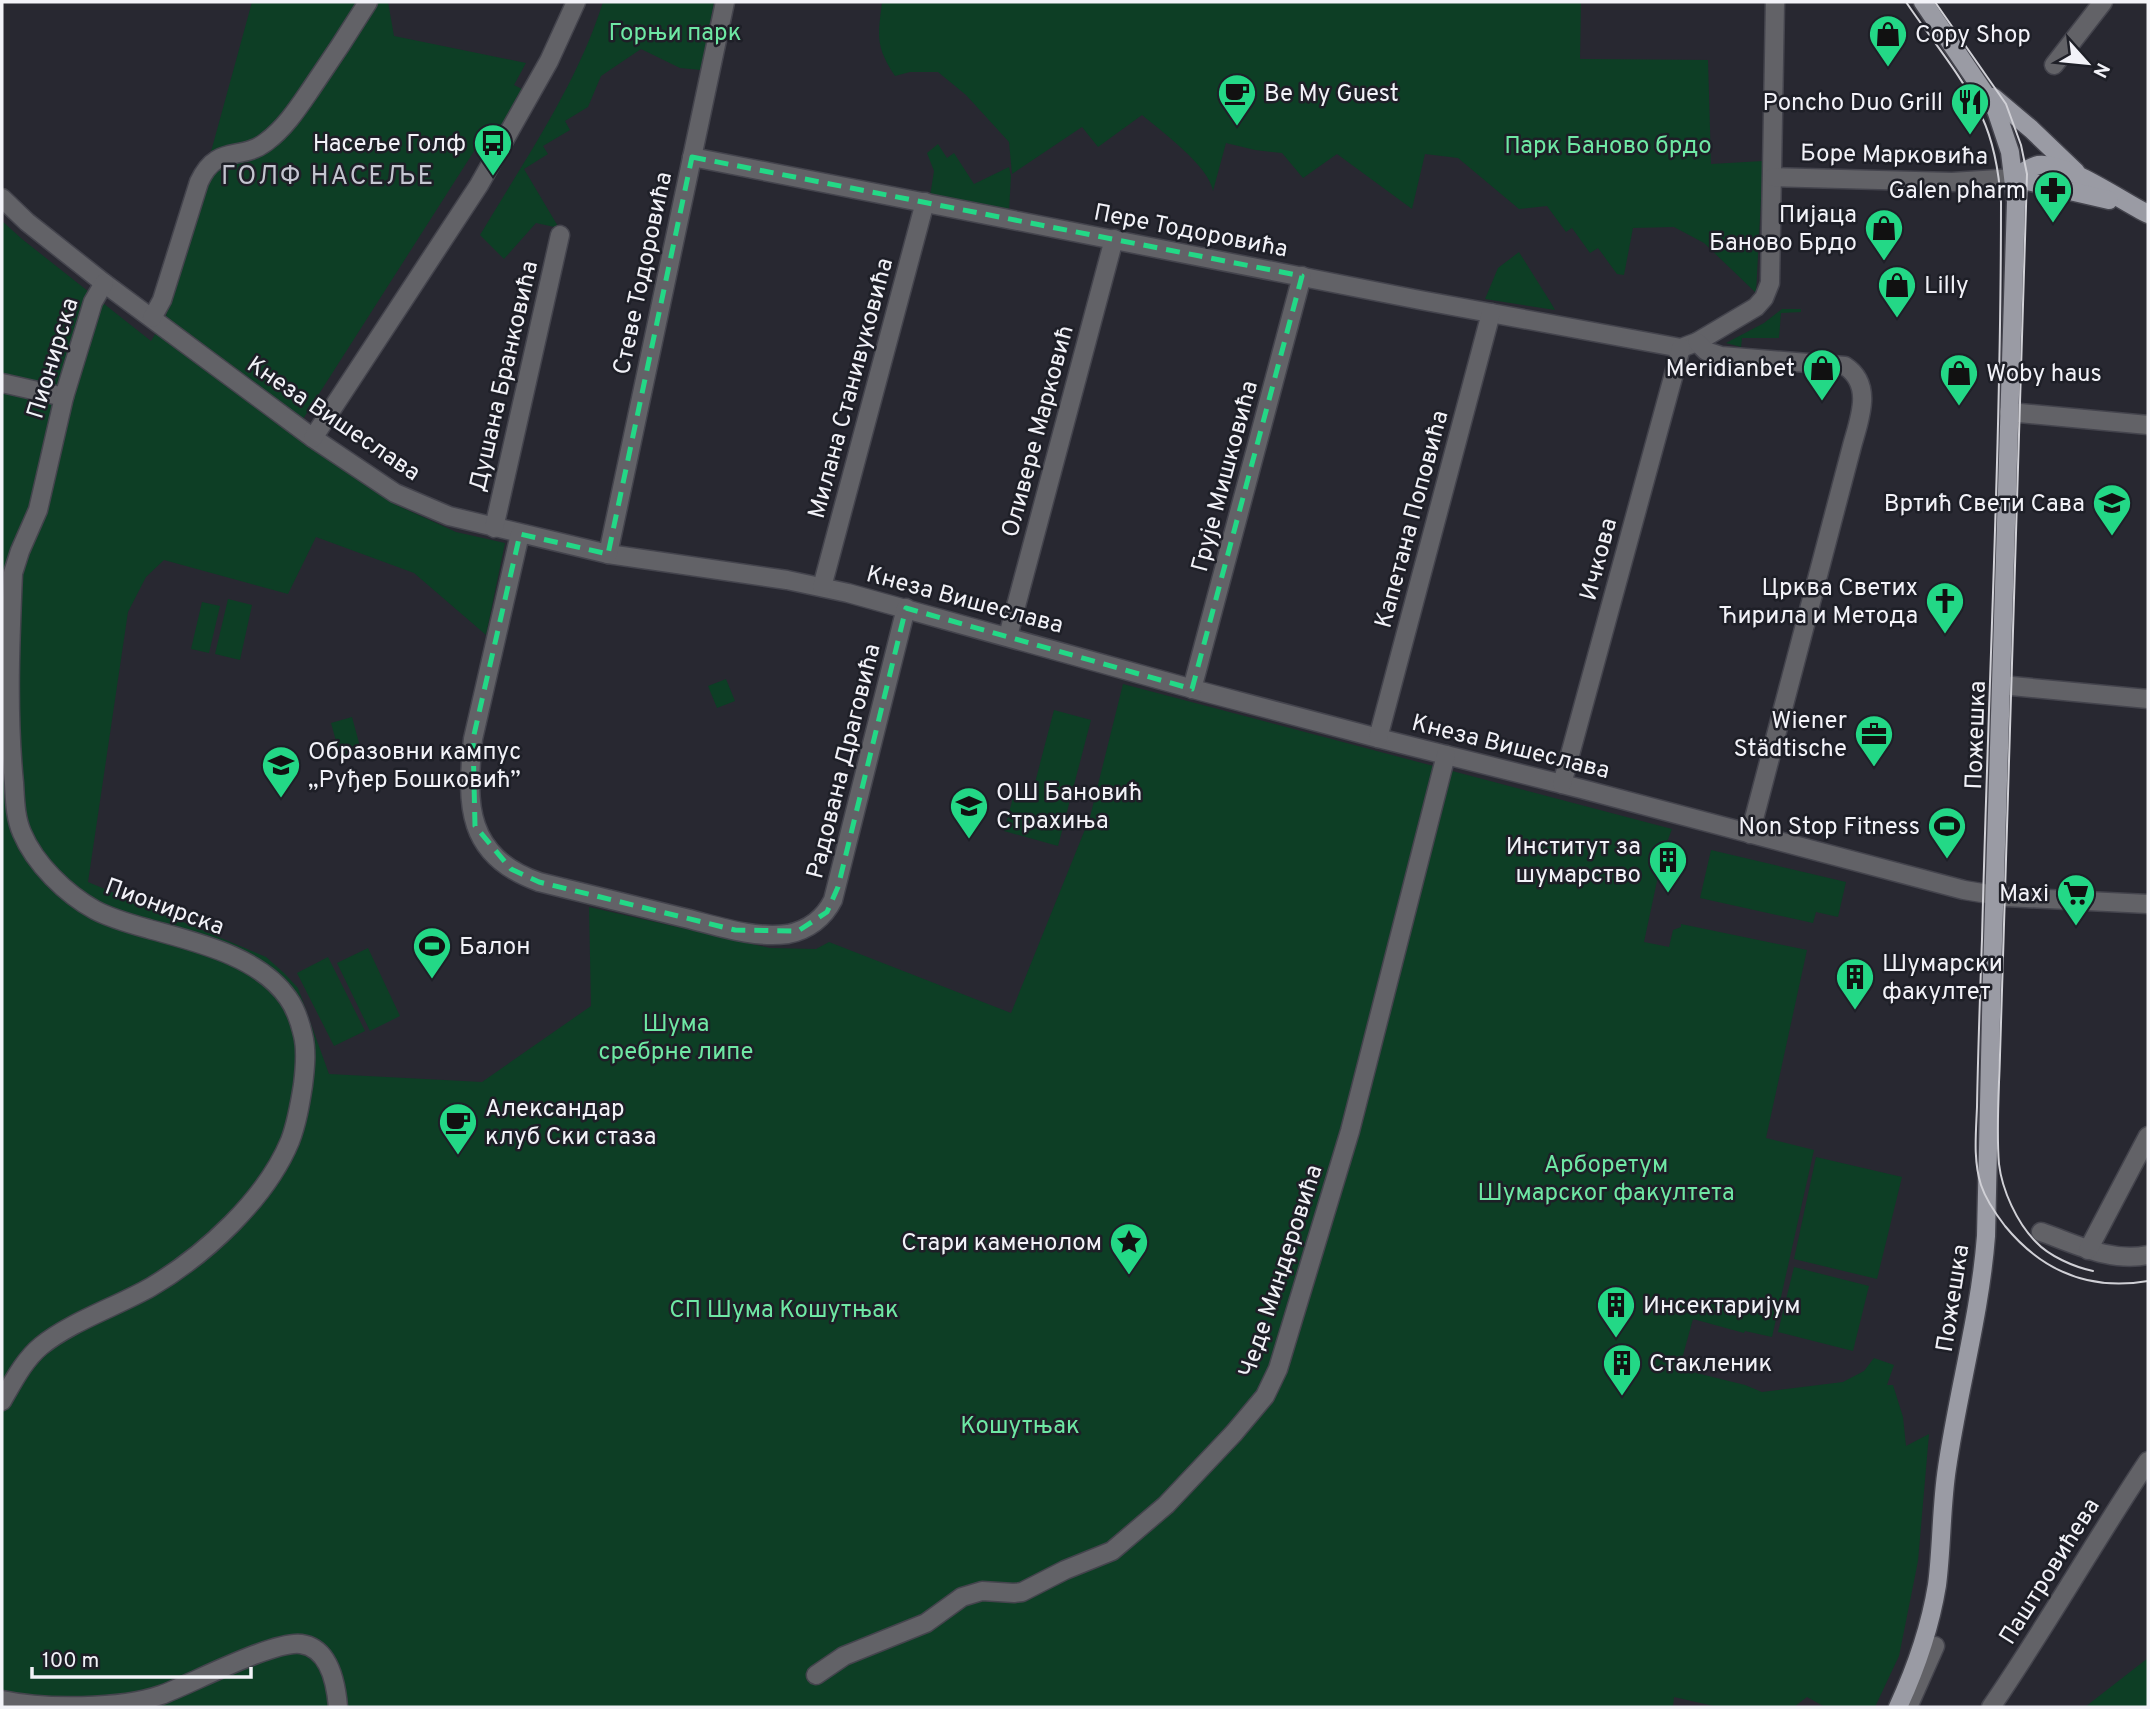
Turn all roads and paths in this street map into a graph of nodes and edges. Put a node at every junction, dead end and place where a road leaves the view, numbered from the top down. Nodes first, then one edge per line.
1 (368, 2) edge
2 (576, 2) edge
3 (725, 2) edge
4 (1775, 2) edge
5 (1923, 2) edge
6 (2103, 2) edge
7 (2054, 65) dead end
8 (1982, 88) junction
9 (692, 157) junction
10 (1773, 177) junction
11 (2081, 177) junction
12 (2014, 178) junction
13 (2, 198) edge
14 (925, 202) junction
15 (2127, 204) junction
16 (2148, 214) edge
17 (560, 235) dead end
18 (1114, 239) junction
19 (1302, 276) junction
20 (104, 283) junction
21 (1491, 313) junction
22 (152, 318) junction
23 (1689, 345) junction
24 (2, 383) edge
25 (64, 397) junction
26 (2009, 412) junction
27 (2148, 425) edge
28 (313, 438) junction
29 (494, 528) junction
30 (520, 534) junction
31 (608, 554) junction
32 (822, 587) junction
33 (906, 608) junction
34 (1008, 636) junction
35 (2001, 685) junction
36 (1192, 689) junction
37 (2148, 699) edge
38 (1378, 738) junction
39 (1446, 755) junction
40 (1562, 784) junction
41 (1750, 834) junction
42 (1994, 896) junction
43 (2148, 904) edge
44 (2148, 1136) edge
45 (2041, 1232) dead end
46 (2088, 1250) junction
47 (2148, 1255) edge
48 (2, 1401) edge
49 (2148, 1461) edge
50 (1935, 1646) dead end
51 (816, 1675) dead end
52 (2, 1700) edge
53 (338, 1707) edge
54 (1898, 1707) edge
55 (1908, 1707) edge
56 (1991, 1707) edge

1 - 22 street
2 - 28 street
3 - 9 street, Стеве Тодоровића
4 - 10 street, Боре Марковића
5 - 8 main road, Пожешка
6 - 7 street
8 - 11 main road
8 - 12 main road, Пожешка
9 - 14 street, Пере Тодоровића
9 - 31 street, Стеве Тодоровића
10 - 12 street, Боре Марковића
10 - 23 street, Боре Марковића
11 - 12 main road
11 - 15 main road
12 - 15 main road
12 - 26 main road, Пожешка
13 - 20 street, Кнеза Вишеслава
14 - 18 street, Пере Тодоровића
14 - 32 street, Милана Станивуковића
15 - 16 main road
17 - 29 street, Душана Бранковића
18 - 19 street, Пере Тодоровића
18 - 34 street, Оливере Марковић
19 - 21 street, Пере Тодоровића
19 - 36 street, Грује Мишковића
20 - 22 street, Кнеза Вишеслава
20 - 25 street, Пионирска
21 - 23 street, Пере Тодоровића
21 - 38 street, Капетана Поповића
22 - 28 street, Кнеза Вишеслава
23 - 40 street, Ичкова
23 - 41 street
24 - 25 street
25 - 48 street, Пионирска
26 - 27 street
26 - 35 main road, Пожешка
28 - 29 street, Кнеза Вишеслава
29 - 30 street, Кнеза Вишеслава
30 - 31 street, Кнеза Вишеслава
30 - 33 street, Радована Драговића
31 - 32 street, Кнеза Вишеслава
32 - 33 street, Кнеза Вишеслава
33 - 34 street, Кнеза Вишеслава
34 - 36 street, Кнеза Вишеслава
35 - 37 street
35 - 42 main road, Пожешка
36 - 38 street, Кнеза Вишеслава
38 - 39 street, Кнеза Вишеслава
39 - 40 street, Кнеза Вишеслава
39 - 51 street, Чеде Миндеровића
40 - 41 street, Кнеза Вишеслава
41 - 42 street, Кнеза Вишеслава
42 - 43 street, Кнеза Вишеслава
42 - 54 main road, Пожешка
44 - 46 street
45 - 46 street
46 - 47 street
49 - 56 street, Паштровићева
50 - 55 street
52 - 53 street

